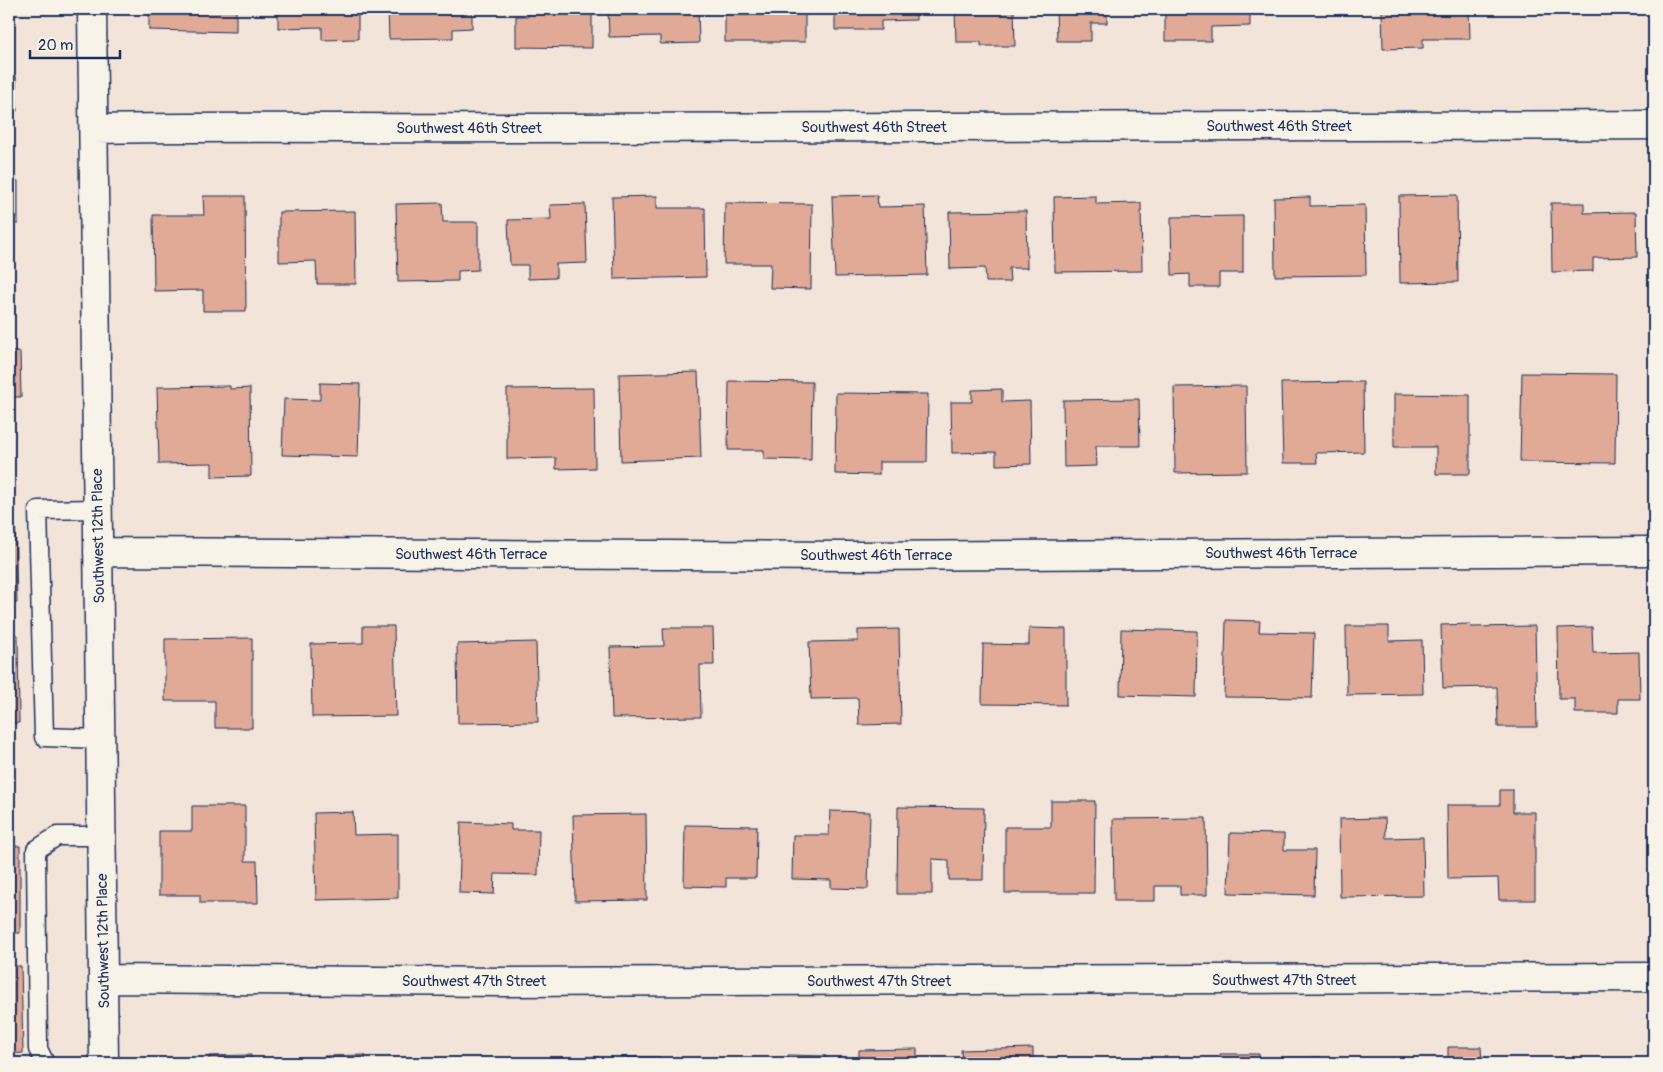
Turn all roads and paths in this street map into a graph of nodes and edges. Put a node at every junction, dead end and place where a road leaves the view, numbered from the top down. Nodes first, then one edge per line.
1 (92, 9) edge
2 (1654, 125) edge
3 (94, 129) junction
4 (98, 509) junction
5 (1654, 551) edge
6 (98, 552) junction
7 (100, 739) junction
8 (101, 836) junction
9 (1654, 977) edge
10 (103, 979) junction
11 (45, 1063) edge
12 (104, 1063) edge

1 - 3 street, Southwest 12th Place
2 - 3 street, Southwest 46th Street
3 - 4 street, Southwest 12th Place
4 - 6 street, Southwest 12th Place
4 - 7 lane
5 - 6 street, Southwest 46th Terrace
6 - 7 street, Southwest 12th Place
7 - 8 street, Southwest 12th Place
8 - 10 street, Southwest 12th Place
8 - 11 lane
9 - 10 street, Southwest 47th Street
10 - 12 street, Southwest 12th Place

